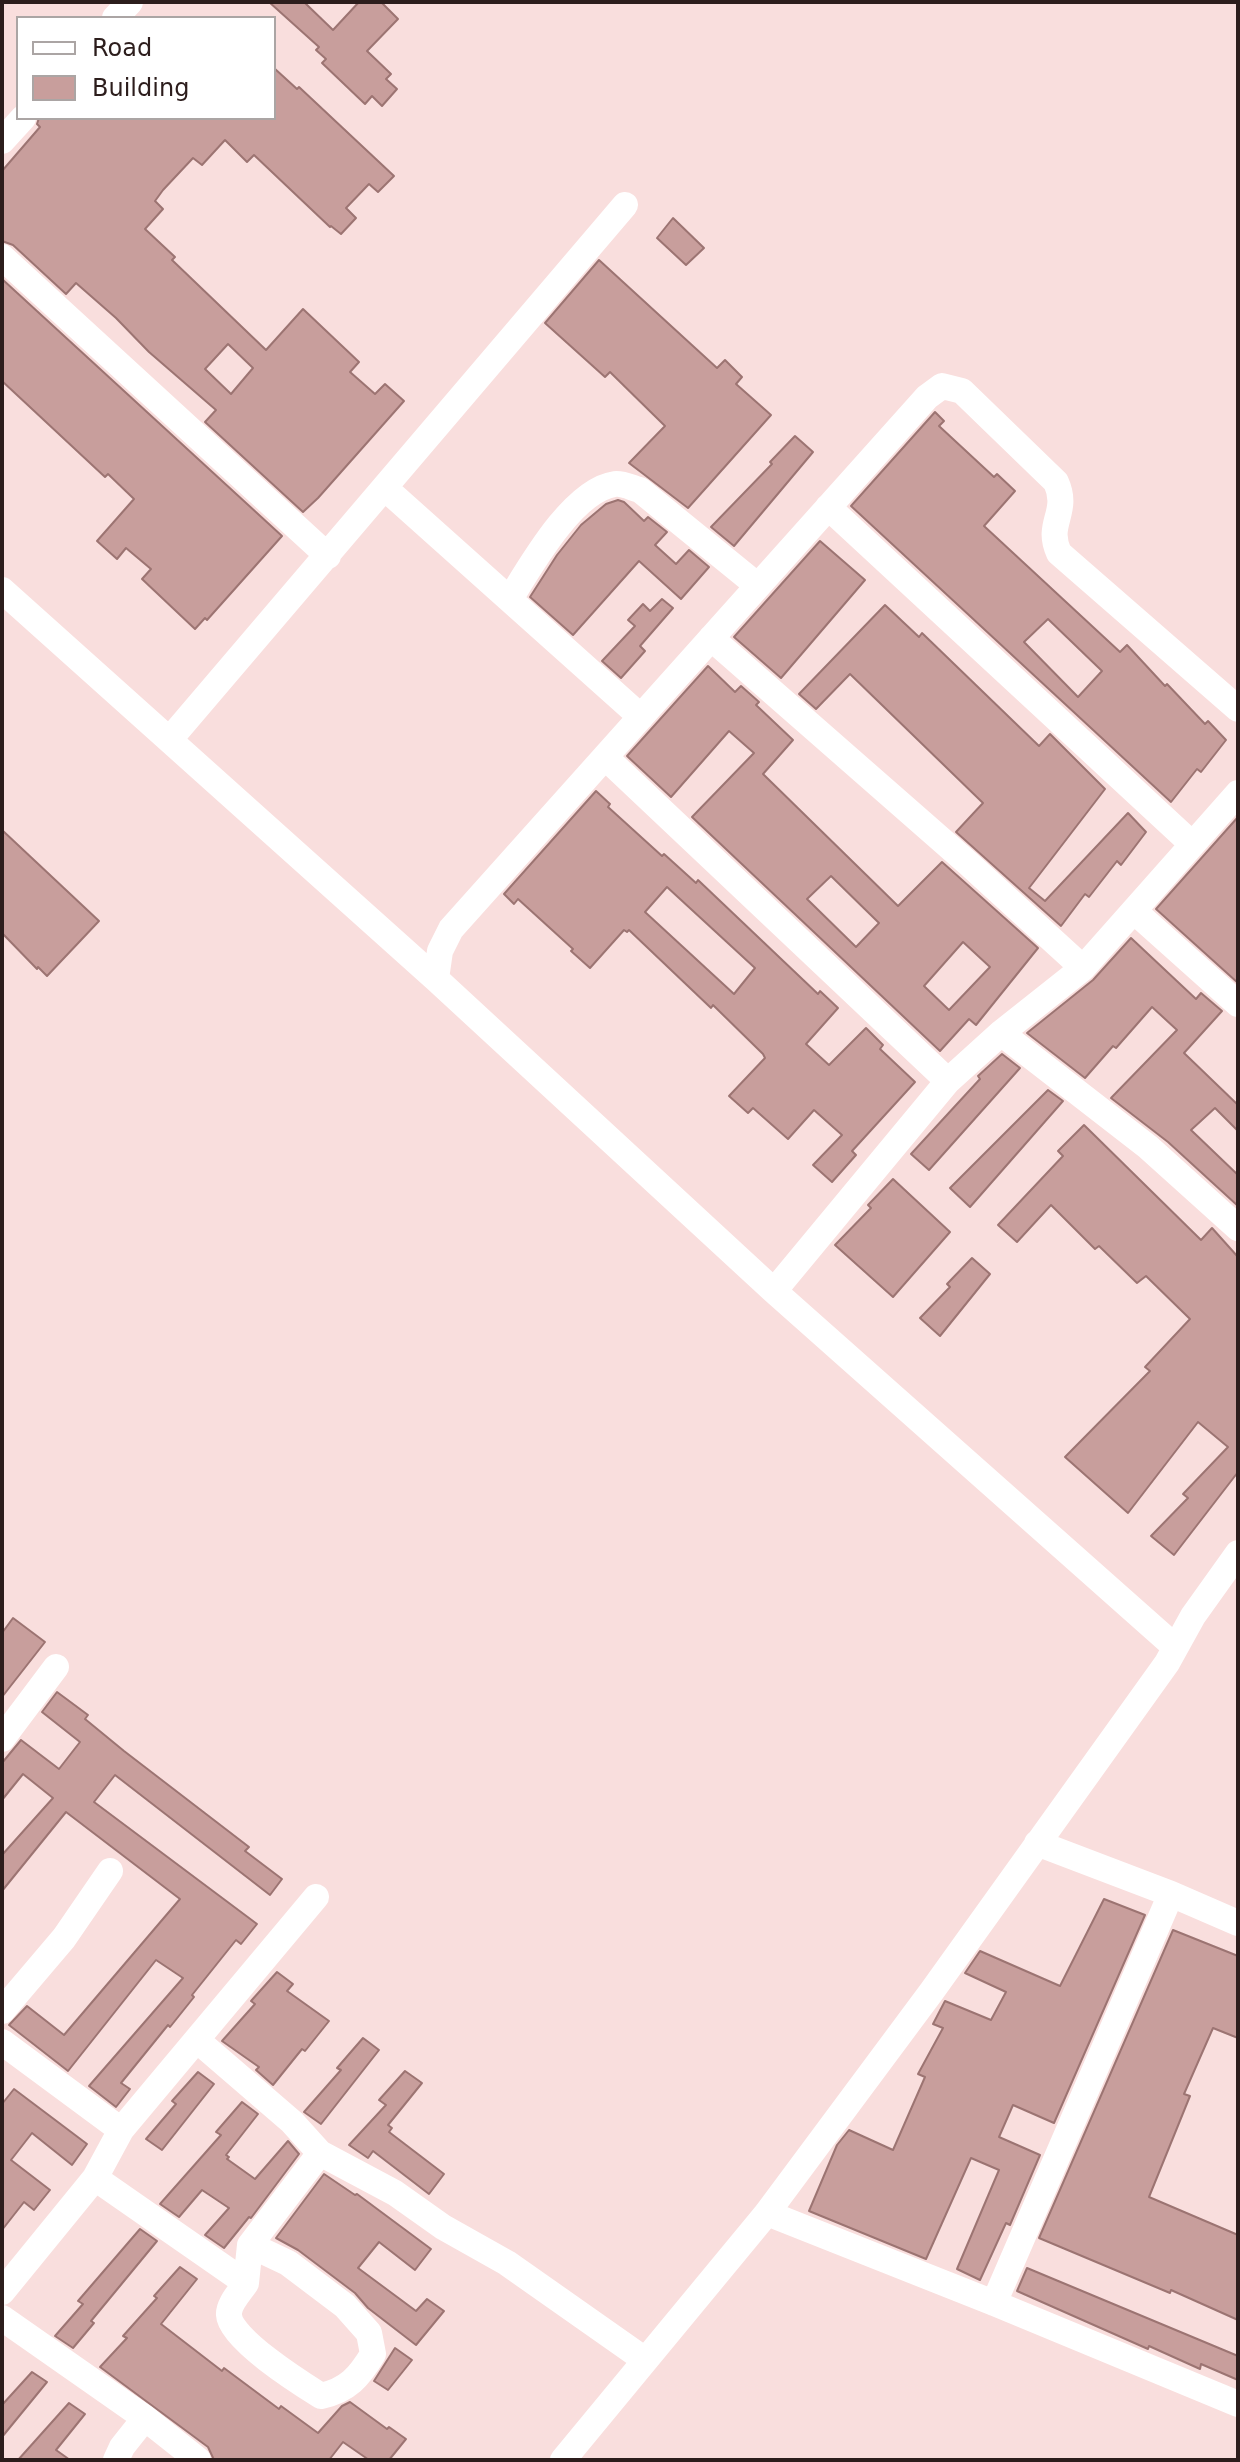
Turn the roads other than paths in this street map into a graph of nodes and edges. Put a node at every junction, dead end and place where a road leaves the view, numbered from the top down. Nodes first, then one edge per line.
1 (21, 120) edge
2 (2, 141) edge
3 (625, 205) dead end
4 (2, 257) edge
5 (386, 489) junction
6 (828, 507) junction
7 (328, 556) junction
8 (758, 586) junction
9 (2, 590) edge
10 (510, 599) junction
11 (711, 638) junction
12 (1238, 709) edge
13 (641, 717) junction
14 (170, 739) junction
15 (605, 757) junction
16 (1238, 793) edge
17 (1192, 844) junction
18 (1134, 911) junction
19 (1083, 968) junction
20 (436, 979) junction
21 (1238, 1004) edge
22 (1001, 1033) junction
23 (948, 1081) junction
24 (1238, 1228) edge
25 (774, 1291) junction
26 (1238, 1553) edge
27 (1174, 1646) junction
28 (56, 1667) dead end
29 (2, 1739) edge
30 (1037, 1843) junction
31 (110, 1871) dead end
32 (1171, 1894) junction
33 (316, 1897) dead end
34 (1238, 1923) edge
35 (2, 2011) edge
36 (198, 2041) junction
37 (2, 2042) edge
38 (121, 2130) junction
39 (320, 2153) junction
40 (95, 2178) junction
41 (767, 2213) junction
42 (250, 2245) junction
43 (246, 2283) junction
44 (2, 2292) edge
45 (994, 2303) junction
46 (2, 2318) edge
47 (645, 2360) junction
48 (1238, 2404) edge
49 (145, 2418) junction
50 (116, 2460) edge
51 (198, 2460) edge
52 (563, 2460) edge

1 - 2 street
3 - 5 street
4 - 7 street
5 - 7 street
5 - 10 street
6 - 8 street
6 - 12 street
6 - 17 street
7 - 14 street
8 - 10 street
8 - 11 street
9 - 14 street
10 - 13 street
11 - 13 street
11 - 19 street
13 - 15 street
14 - 20 street
15 - 20 street
15 - 23 street
16 - 17 street
17 - 18 street
18 - 19 street
18 - 21 street
19 - 22 street
20 - 25 street
22 - 23 street
22 - 24 street
23 - 25 street
25 - 27 street
26 - 27 street
27 - 30 street
28 - 29 street
30 - 32 street
30 - 41 street
31 - 35 street
32 - 34 street
32 - 45 street
33 - 36 street
36 - 38 street
36 - 39 street
37 - 38 street
38 - 40 street
39 - 42 street
39 - 47 street
40 - 43 street
40 - 44 street
41 - 45 street
41 - 47 street
42 - 43 street
42 - 43 street
45 - 48 street
46 - 49 street
47 - 52 street
49 - 50 street
49 - 51 street

